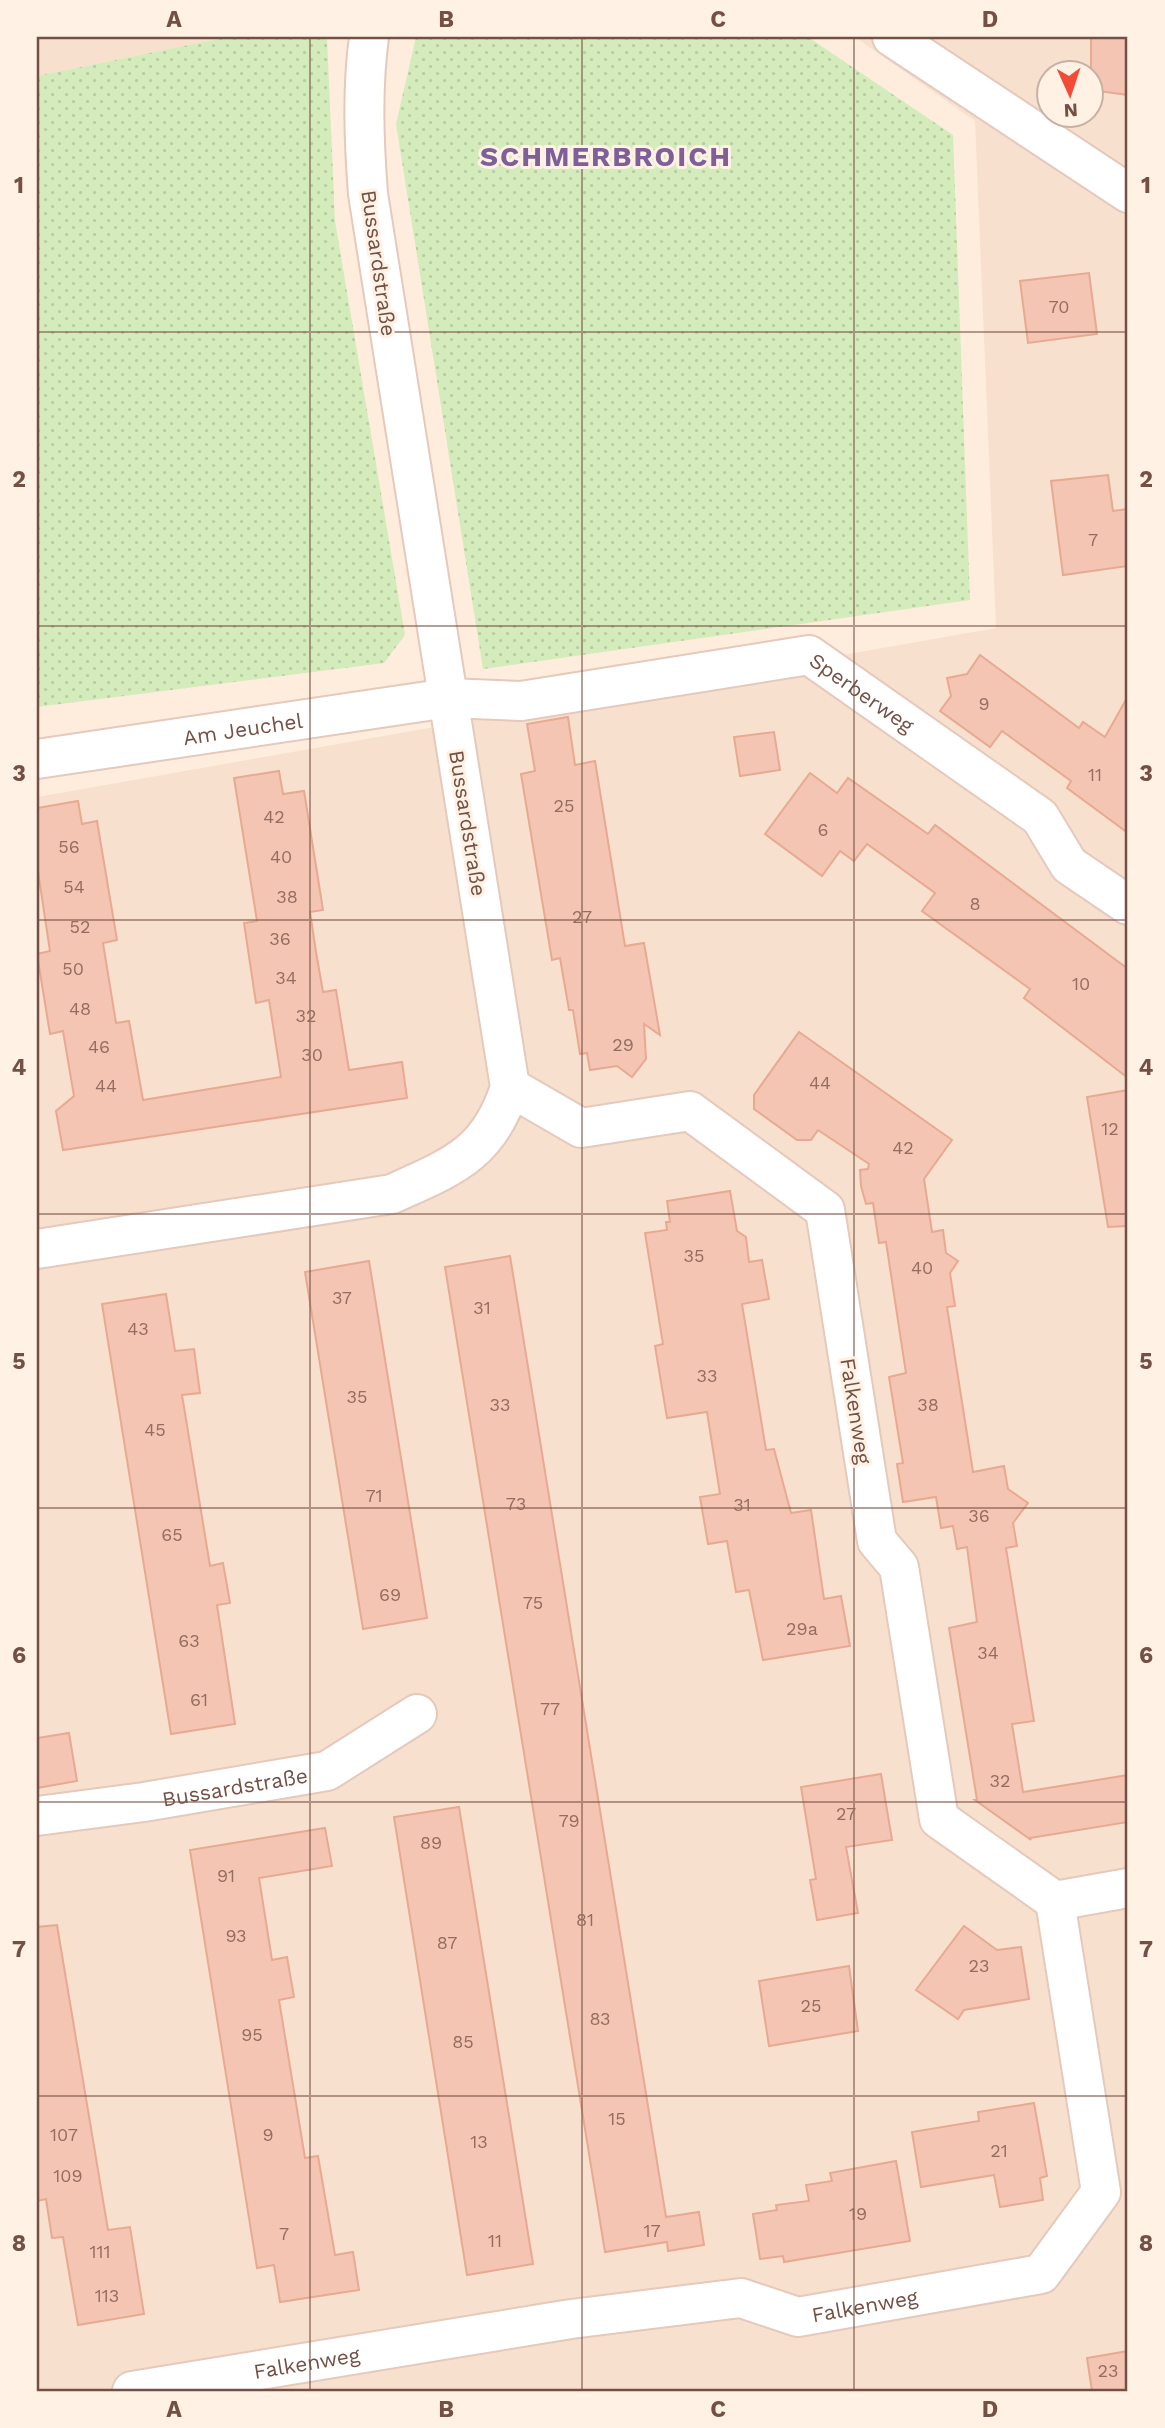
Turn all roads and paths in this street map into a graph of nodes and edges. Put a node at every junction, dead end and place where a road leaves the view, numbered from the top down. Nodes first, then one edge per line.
1 (369, 37) edge
2 (892, 37) edge
3 (1128, 193) edge
4 (449, 698) junction
5 (37, 759) edge
6 (1128, 905) edge
7 (510, 1087) junction
8 (37, 1249) edge
9 (417, 1714) dead end
10 (37, 1816) edge
11 (1128, 1888) edge
12 (1055, 1901) junction
13 (132, 2391) edge

1 - 4 street, Bussardstraße
2 - 3 street
4 - 5 street, Am Jeuchel
4 - 6 street, Sperberweg
4 - 7 street, Bussardstraße
7 - 8 street
7 - 12 street, Falkenweg
9 - 10 street, Bussardstraße
11 - 12 street
12 - 13 street, Falkenweg

